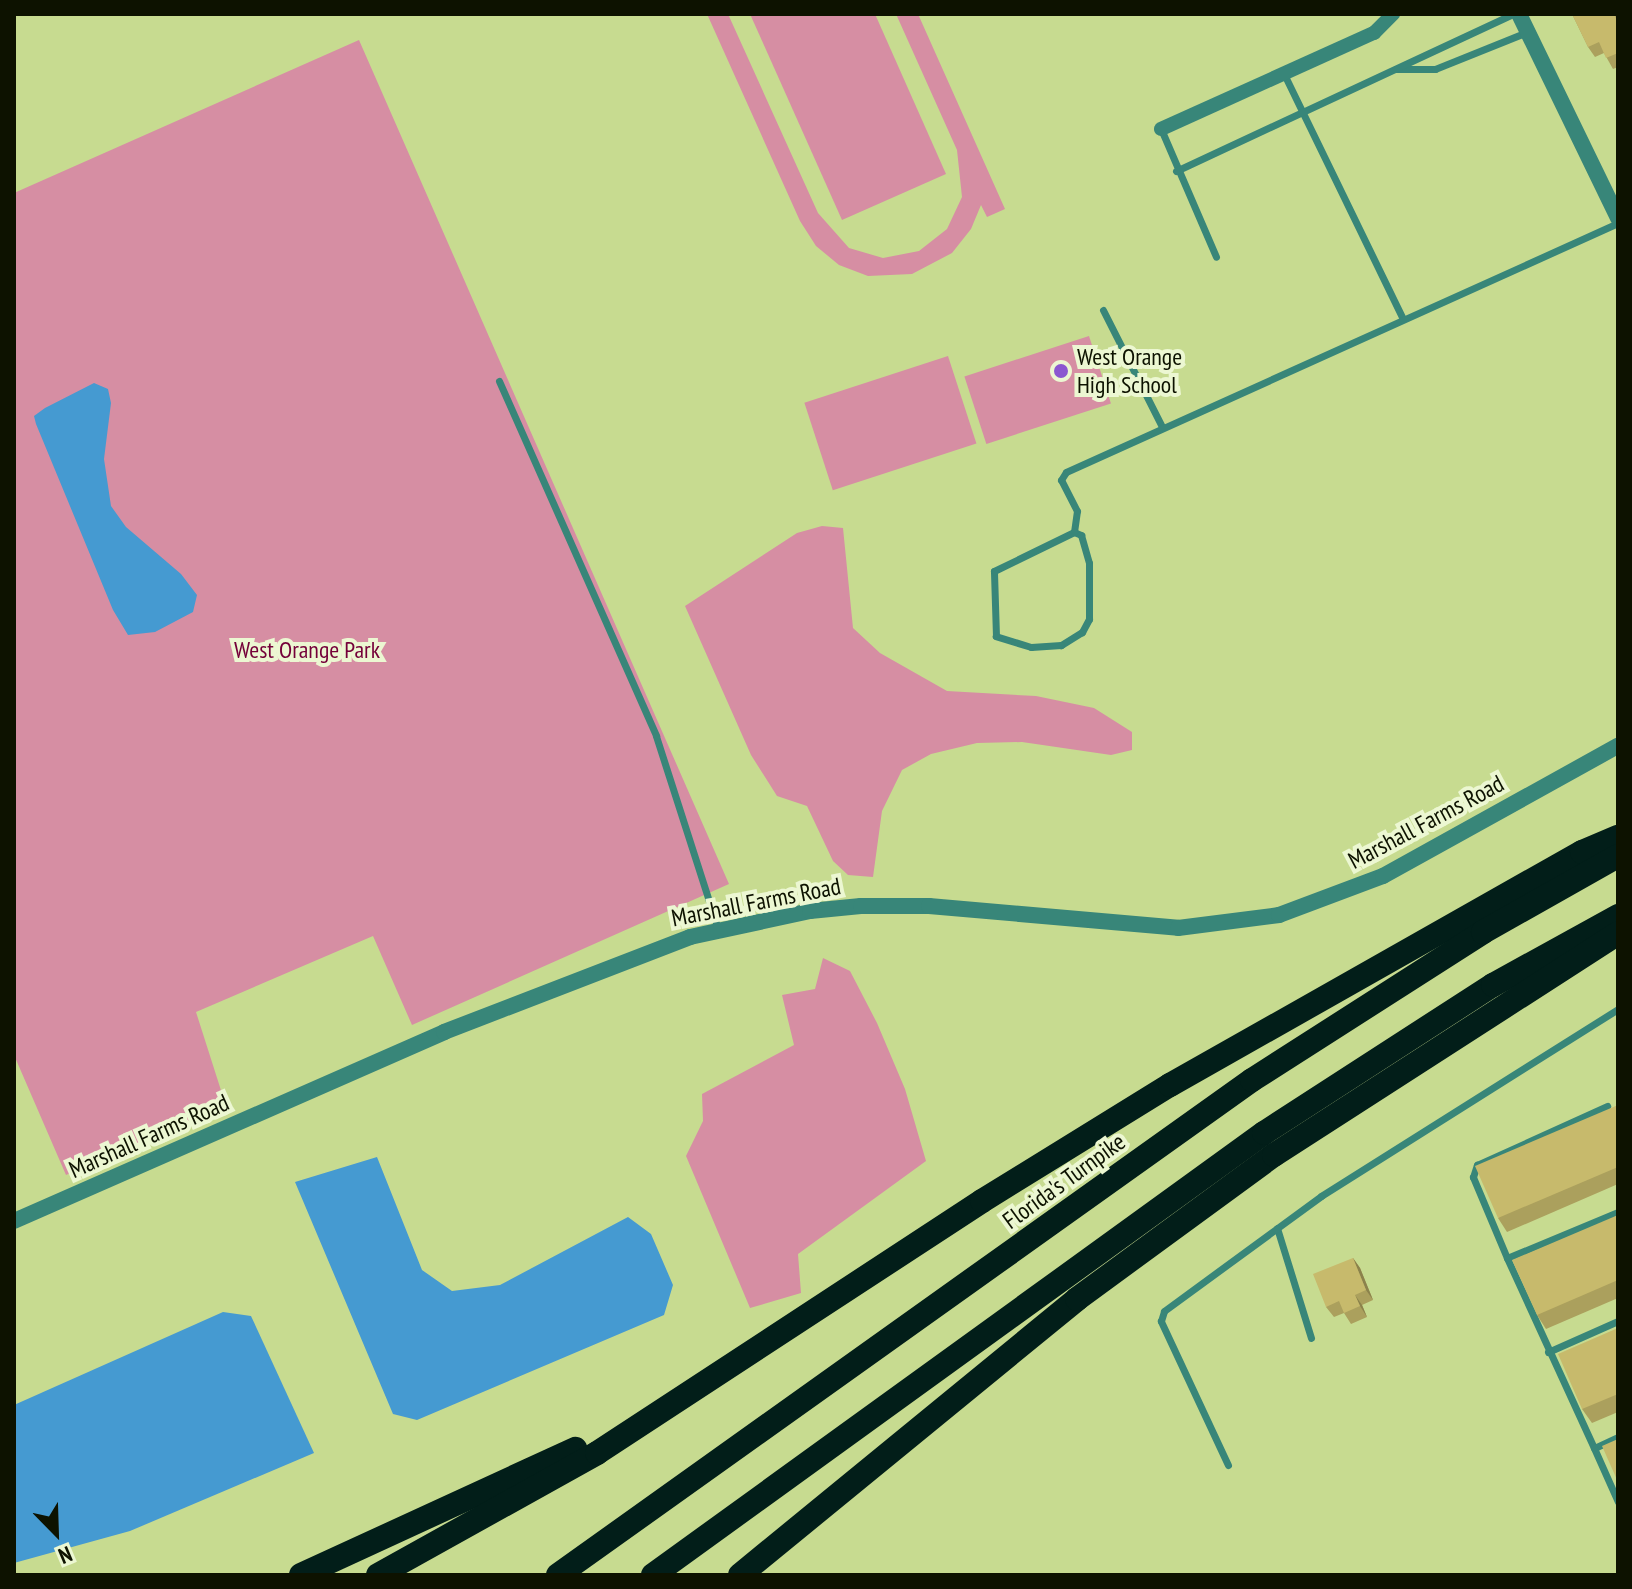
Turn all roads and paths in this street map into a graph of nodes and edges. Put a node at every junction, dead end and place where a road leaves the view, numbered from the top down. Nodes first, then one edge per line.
1 (1393, 14) edge
2 (1512, 14) edge
3 (1519, 14) edge
4 (1527, 32) junction
5 (1394, 69) junction
6 (1284, 74) junction
7 (1301, 112) junction
8 (1161, 129) joint
9 (1176, 171) junction
10 (1618, 220) edge
11 (1216, 257) dead end
12 (1103, 310) dead end
13 (1402, 317) junction
14 (499, 381) dead end
15 (1162, 427) junction
16 (1074, 532) junction
17 (1618, 746) edge
18 (1618, 837) edge
19 (1618, 856) edge
20 (1618, 916) edge
21 (718, 929) junction
22 (1618, 933) edge
23 (1618, 1009) edge
24 (1607, 1106) edge
25 (1618, 1212) edge
26 (14, 1221) edge
27 (1277, 1228) junction
28 (1507, 1258) junction
29 (1618, 1321) edge
30 (796, 1324) junction
31 (1311, 1338) dead end
32 (1548, 1352) junction
33 (1618, 1437) edge
34 (1594, 1448) junction
35 (1228, 1465) dead end
36 (1618, 1502) edge
37 (301, 1575) edge
38 (378, 1575) edge
39 (558, 1575) edge
40 (653, 1575) edge
41 (740, 1575) edge

1 - 6 street
2 - 5 lane
3 - 4 street
4 - 5 lane
4 - 10 street
5 - 7 lane
6 - 7 lane
6 - 8 street
7 - 9 lane
7 - 13 lane
8 - 9 lane
9 - 11 lane
10 - 13 lane
12 - 15 lane
13 - 15 lane
14 - 21 lane
15 - 16 lane
16 - 16 lane
17 - 21 street, Marshall Farms Road
18 - 30 highway
19 - 39 highway, Florida's Turnpike
20 - 40 highway
21 - 26 street, Marshall Farms Road
22 - 41 highway
23 - 27 lane
24 - 28 lane
25 - 28 lane
27 - 31 lane
27 - 35 lane
28 - 32 lane
29 - 32 lane
30 - 37 highway
30 - 38 highway
32 - 34 lane
33 - 34 lane
34 - 36 lane

